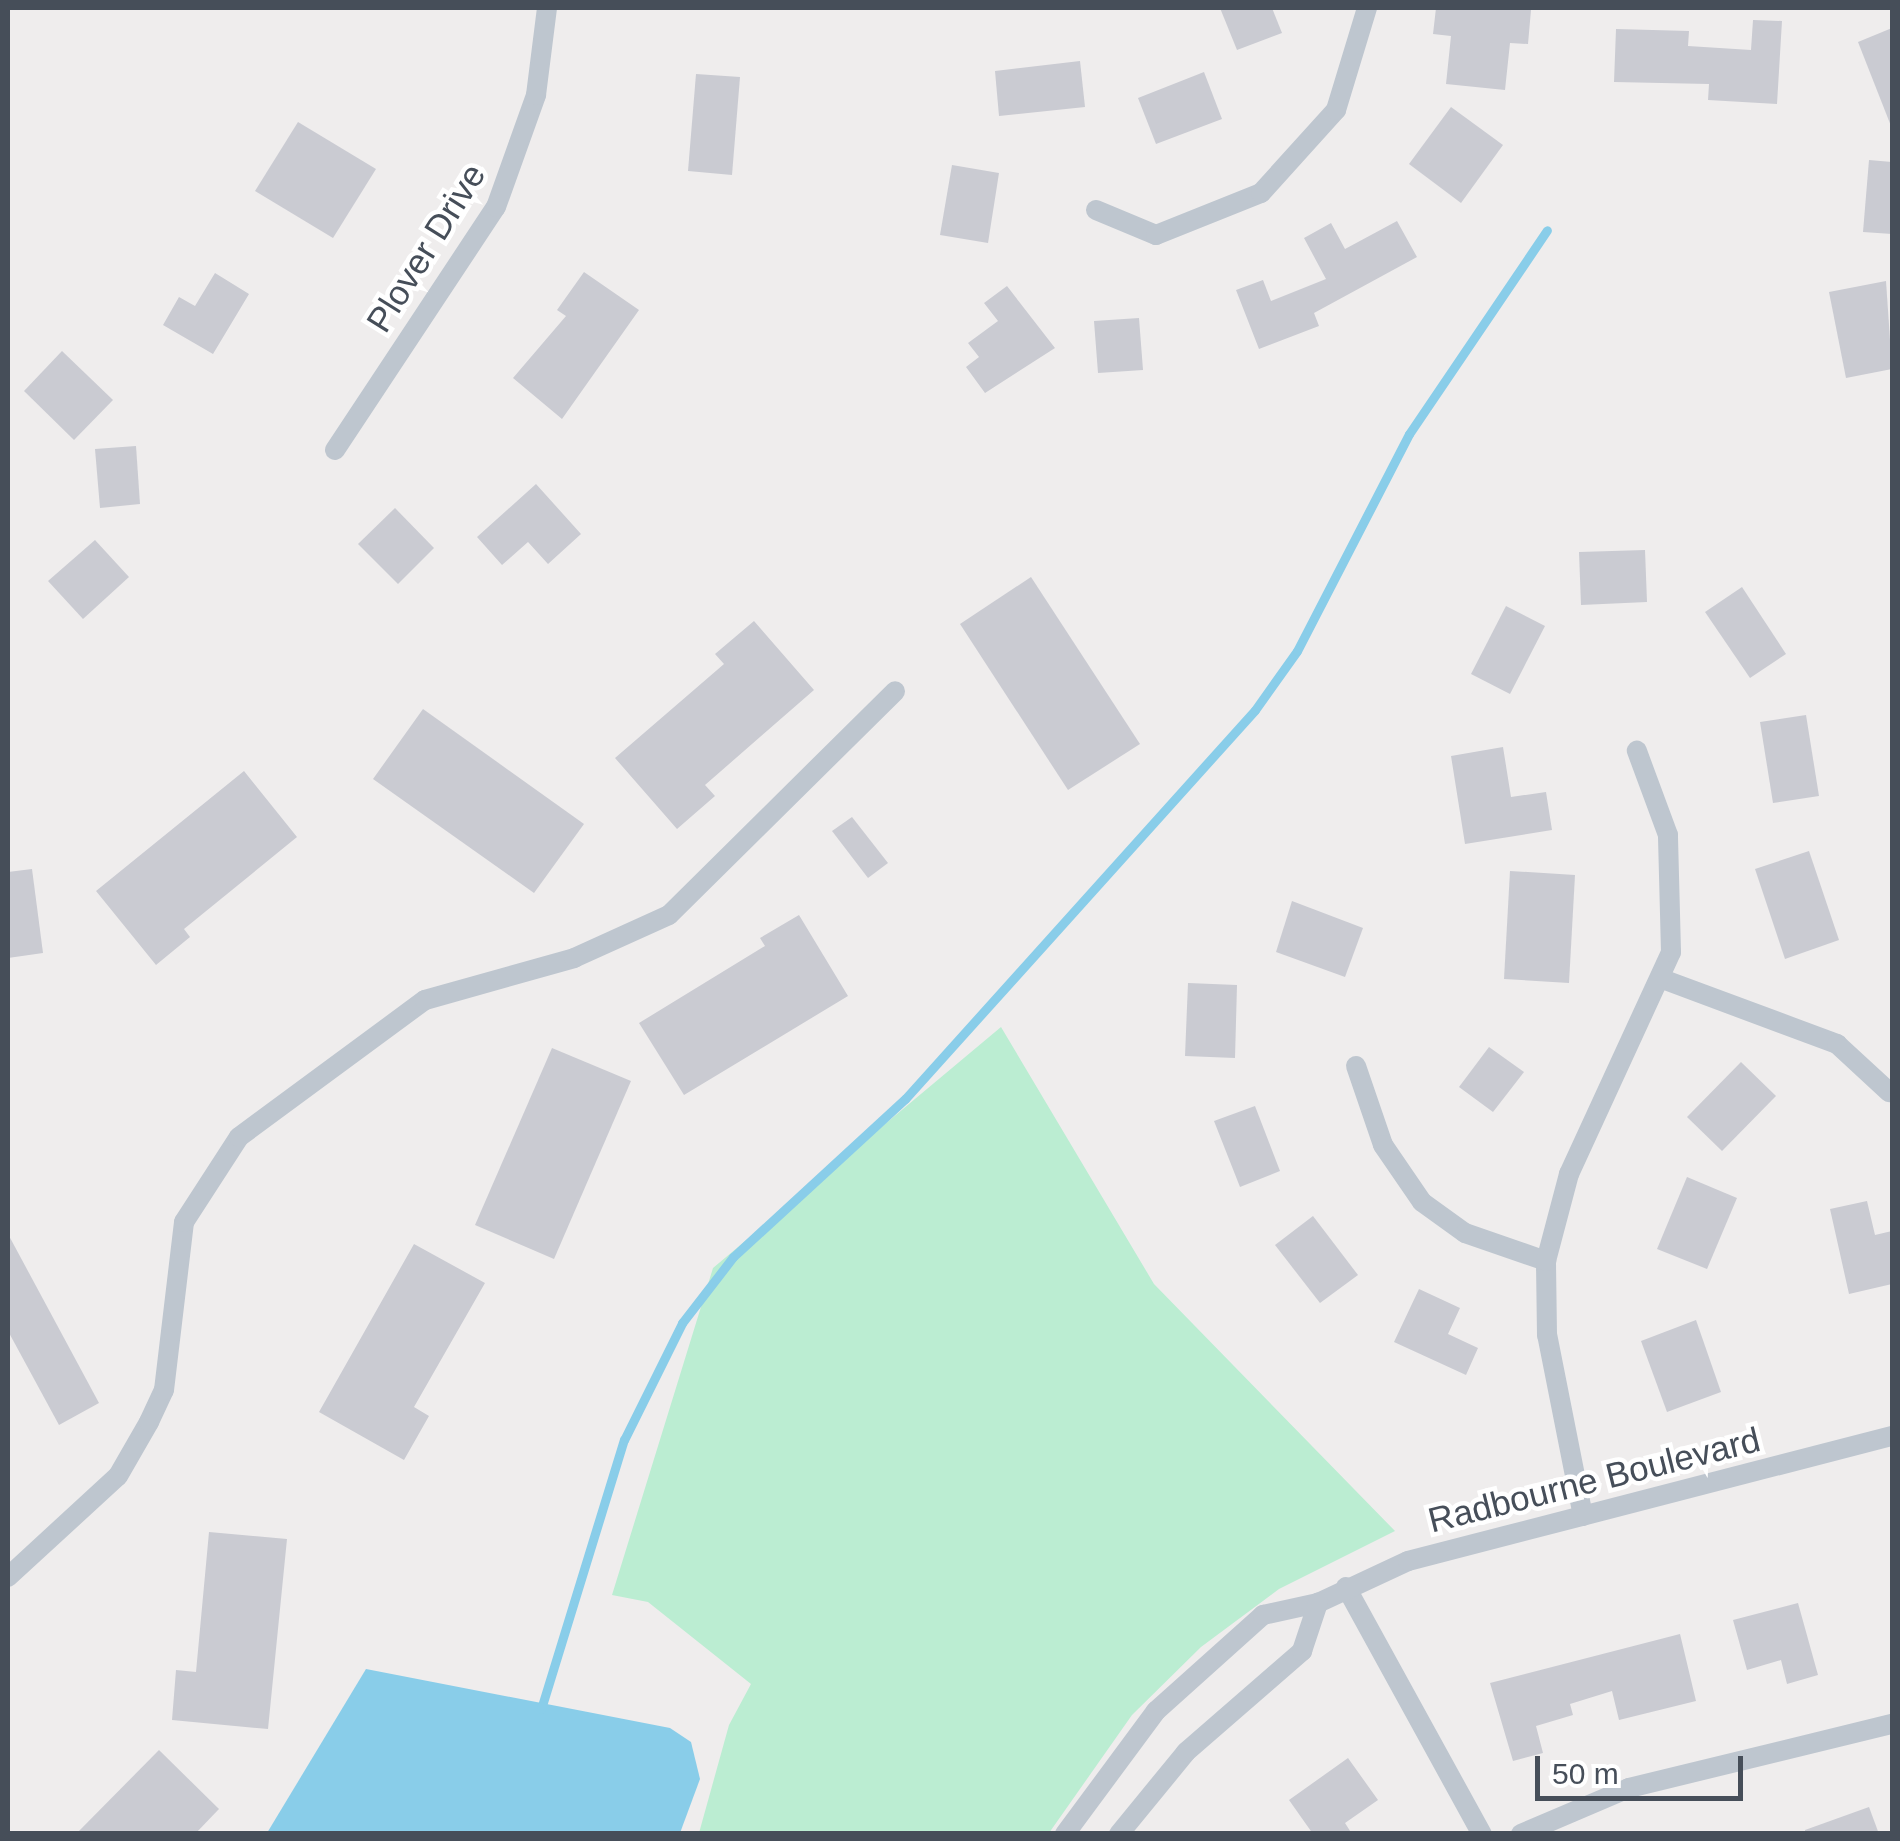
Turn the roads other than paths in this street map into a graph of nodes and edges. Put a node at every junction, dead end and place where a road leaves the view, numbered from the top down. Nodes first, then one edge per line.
1 (546, 8) edge
2 (1367, 8) edge
3 (1096, 210) dead end
4 (335, 450) dead end
5 (895, 691) dead end
6 (1637, 750) dead end
7 (1666, 980) junction
8 (1356, 1066) dead end
9 (1889, 1092) dead end
10 (1546, 1261) junction
11 (1892, 1436) edge
12 (1583, 1516) junction
13 (8, 1576) edge
14 (1346, 1587) junction
15 (1318, 1603) junction
16 (1892, 1724) edge
17 (1066, 1834) edge
18 (1119, 1834) edge
19 (1482, 1834) edge
20 (1521, 1834) edge

1 - 4 street, Plover Drive
2 - 3 street
5 - 13 street
6 - 7 street
7 - 9 street
7 - 10 street
8 - 10 street
10 - 12 street
11 - 12 street, Radbourne Boulevard
12 - 14 street, Radbourne Boulevard
14 - 15 street, Radbourne Boulevard
14 - 19 street
15 - 17 street, Radbourne Boulevard
15 - 18 street
16 - 20 street

